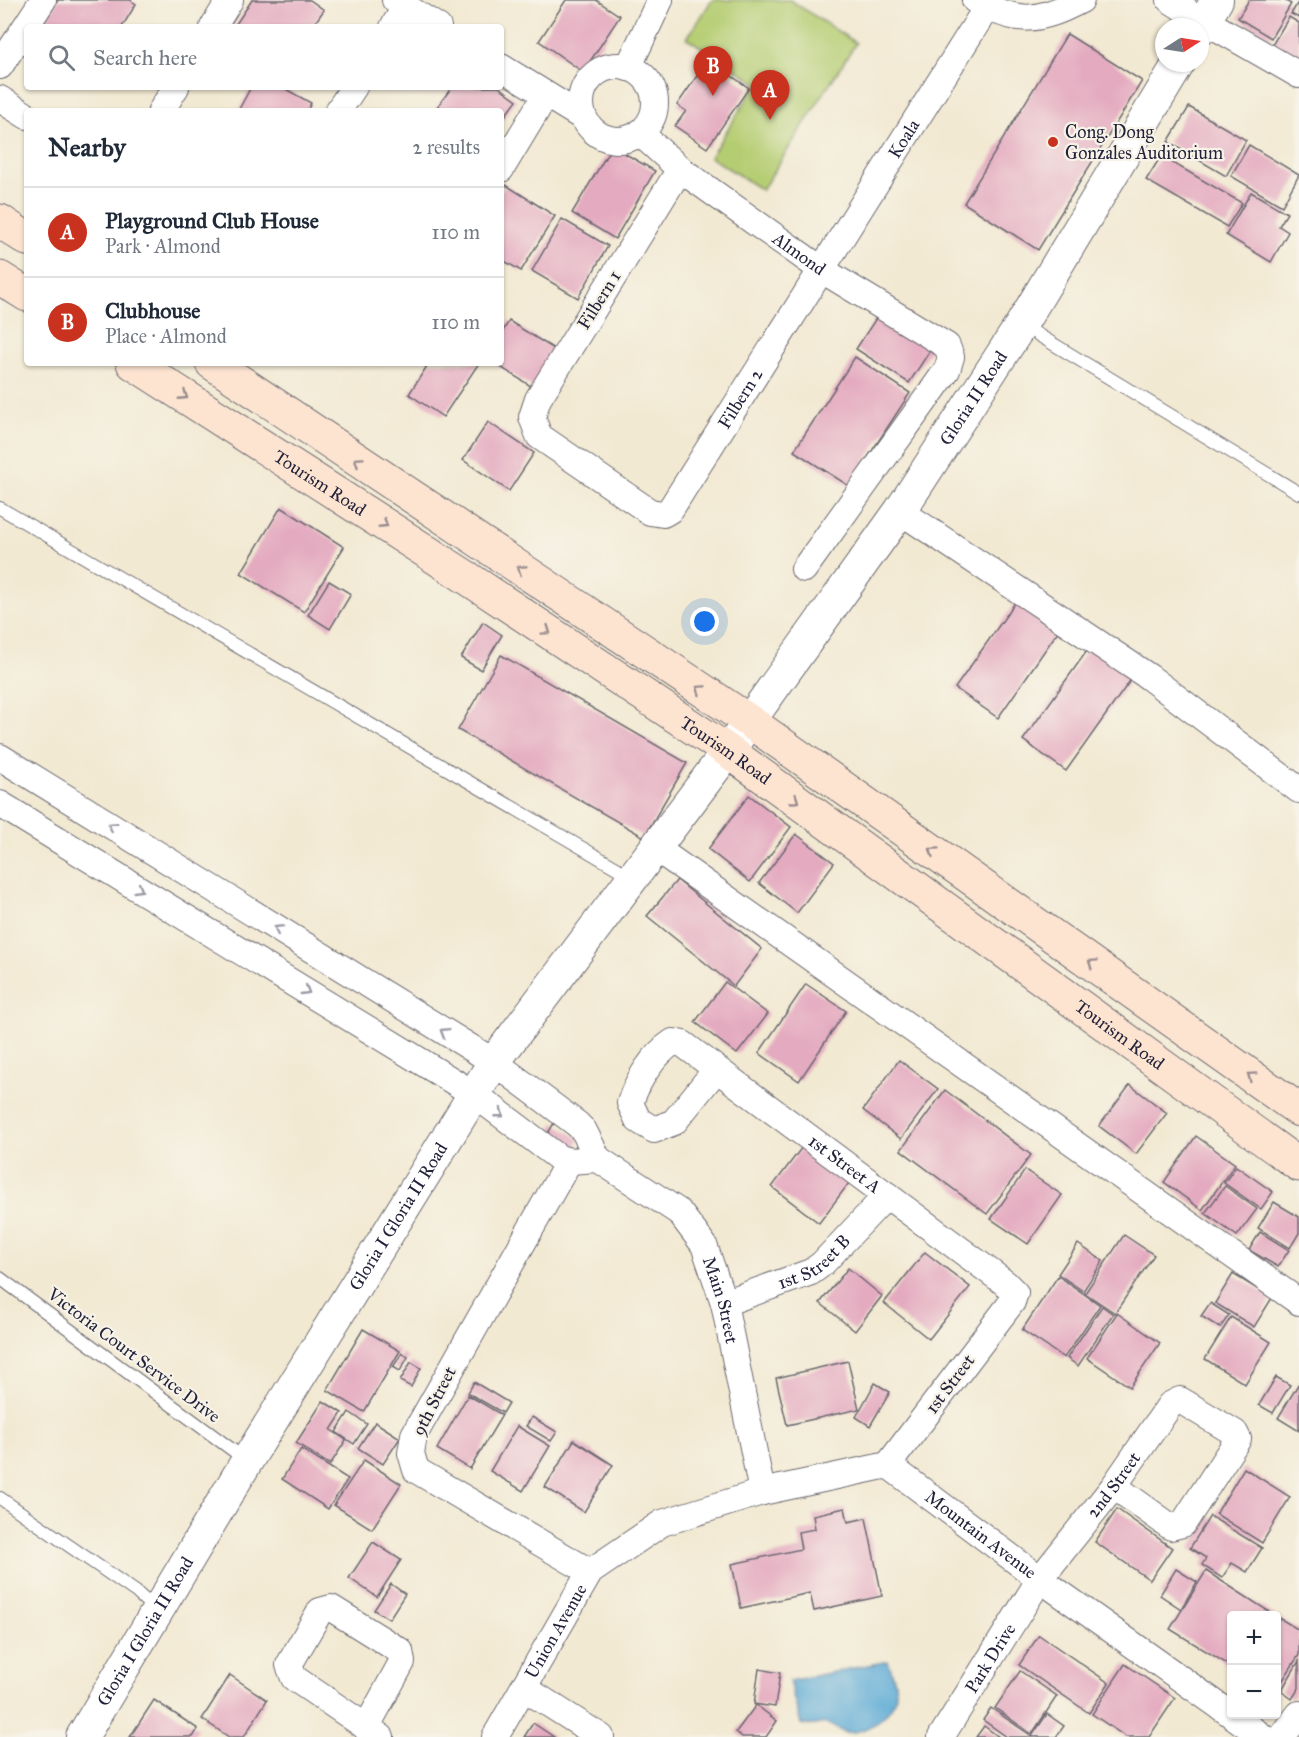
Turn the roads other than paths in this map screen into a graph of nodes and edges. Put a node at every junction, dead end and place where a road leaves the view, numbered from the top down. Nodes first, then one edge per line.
1 (43, 0) edge
2 (230, 0) edge
3 (660, 0) edge
4 (1082, 0) edge
5 (981, 4) edge
6 (398, 11) edge
7 (1195, 12) edge
8 (27, 24) edge
9 (215, 24) edge
10 (430, 24) edge
11 (24, 29) edge
12 (0, 66) edge
13 (628, 68) junction
14 (504, 70) edge
15 (1174, 72) edge
16 (1299, 75) edge
17 (174, 90) edge
18 (352, 90) edge
19 (545, 96) junction
20 (0, 99) edge
21 (163, 108) edge
22 (340, 108) edge
23 (24, 114) edge
24 (584, 118) junction
25 (640, 133) junction
26 (504, 163) edge
27 (680, 169) junction
28 (0, 221) edge
29 (24, 237) edge
30 (822, 270) junction
31 (0, 278) edge
32 (24, 293) edge
33 (1021, 324) junction
34 (138, 366) edge
35 (216, 366) edge
36 (1299, 493) edge
37 (0, 508) edge
38 (900, 511) junction
39 (650, 512) joint
40 (804, 569) dead end
41 (749, 721) junction
42 (728, 751) junction
43 (0, 757) edge
44 (1299, 790) edge
45 (0, 804) edge
46 (654, 847) junction
47 (632, 877) junction
48 (494, 1062) junction
49 (715, 1071) junction
50 (474, 1094) junction
51 (545, 1100) junction
52 (1299, 1110) edge
53 (526, 1134) junction
54 (598, 1159) junction
55 (569, 1161) junction
56 (1299, 1165) edge
57 (886, 1195) junction
58 (0, 1278) edge
59 (1012, 1302) joint
60 (1299, 1302) edge
61 (724, 1303) junction
62 (247, 1461) junction
63 (888, 1465) junction
64 (1114, 1486) junction
65 (762, 1492) junction
66 (0, 1498) edge
67 (590, 1572) junction
68 (1040, 1579) junction
69 (157, 1611) junction
70 (524, 1688) junction
71 (1299, 1714) edge
72 (374, 1732) edge
73 (82, 1737) edge
74 (495, 1737) edge
75 (601, 1737) edge
76 (940, 1737) edge
77 (1263, 1737) edge
78 (1282, 1737) edge

1 - 8 street
2 - 9 street
3 - 13 street
4 - 5 street
5 - 30 street, Koala
6 - 10 street
7 - 16 street
11 - 12 street
13 - 24 street
13 - 25 street
14 - 19 street
15 - 33 street, Gloria II Road
17 - 21 street
18 - 22 street
19 - 24 street
19 - 26 street
20 - 23 street
24 - 25 street
25 - 27 street, Almond
27 - 30 street, Almond
27 - 39 street, Filbern 1
28 - 29 main road
30 - 39 street, Filbern 2
30 - 40 street, Almond
31 - 32 main road
33 - 36 lane
33 - 38 street, Gloria II Road
34 -> 42 main road, Tourism Road
41 -> 35 main road, Tourism Road
37 - 47 lane
38 - 41 street, Gloria II Road
38 - 44 street
41 - 42 street, Gloria I Gloria II Road
52 -> 41 main road, Tourism Road
42 - 46 street, Gloria I Gloria II Road
42 -> 56 main road, Tourism Road
48 -> 43 street
45 -> 50 street
46 - 47 street, Gloria I Gloria II Road
46 - 60 street
47 - 48 street, Gloria I Gloria II Road
48 - 50 street, Gloria I Gloria II Road
48 - 51 street
49 - 49 street, 1st Street A
49 - 57 street, 1st Street A
50 -> 53 street
50 - 62 street, Gloria I Gloria II Road
51 - 53 street
51 - 54 street
53 - 55 street
54 - 55 street
54 - 61 street, Main Street
55 - 67 street, 9th Street
57 - 59 street, 1st Street A
57 - 61 street, 1st Street B
58 - 62 lane, Victoria Court Service Drive
59 - 63 street, 1st Street
61 - 65 street, Main Street
62 - 69 street, Gloria I Gloria II Road
63 - 65 street
63 - 68 street, Mountain Avenue
64 - 64 street, 2nd Street
64 - 68 street, 2nd Street
65 - 67 street, Union Avenue
66 - 69 lane
67 - 70 street, Union Avenue
68 - 76 street, Park Drive
68 - 77 street, Mountain Avenue
69 - 73 street, Gloria I Gloria II Road
70 - 74 street, Union Avenue
70 - 75 street
71 - 78 street
72 - 72 street

